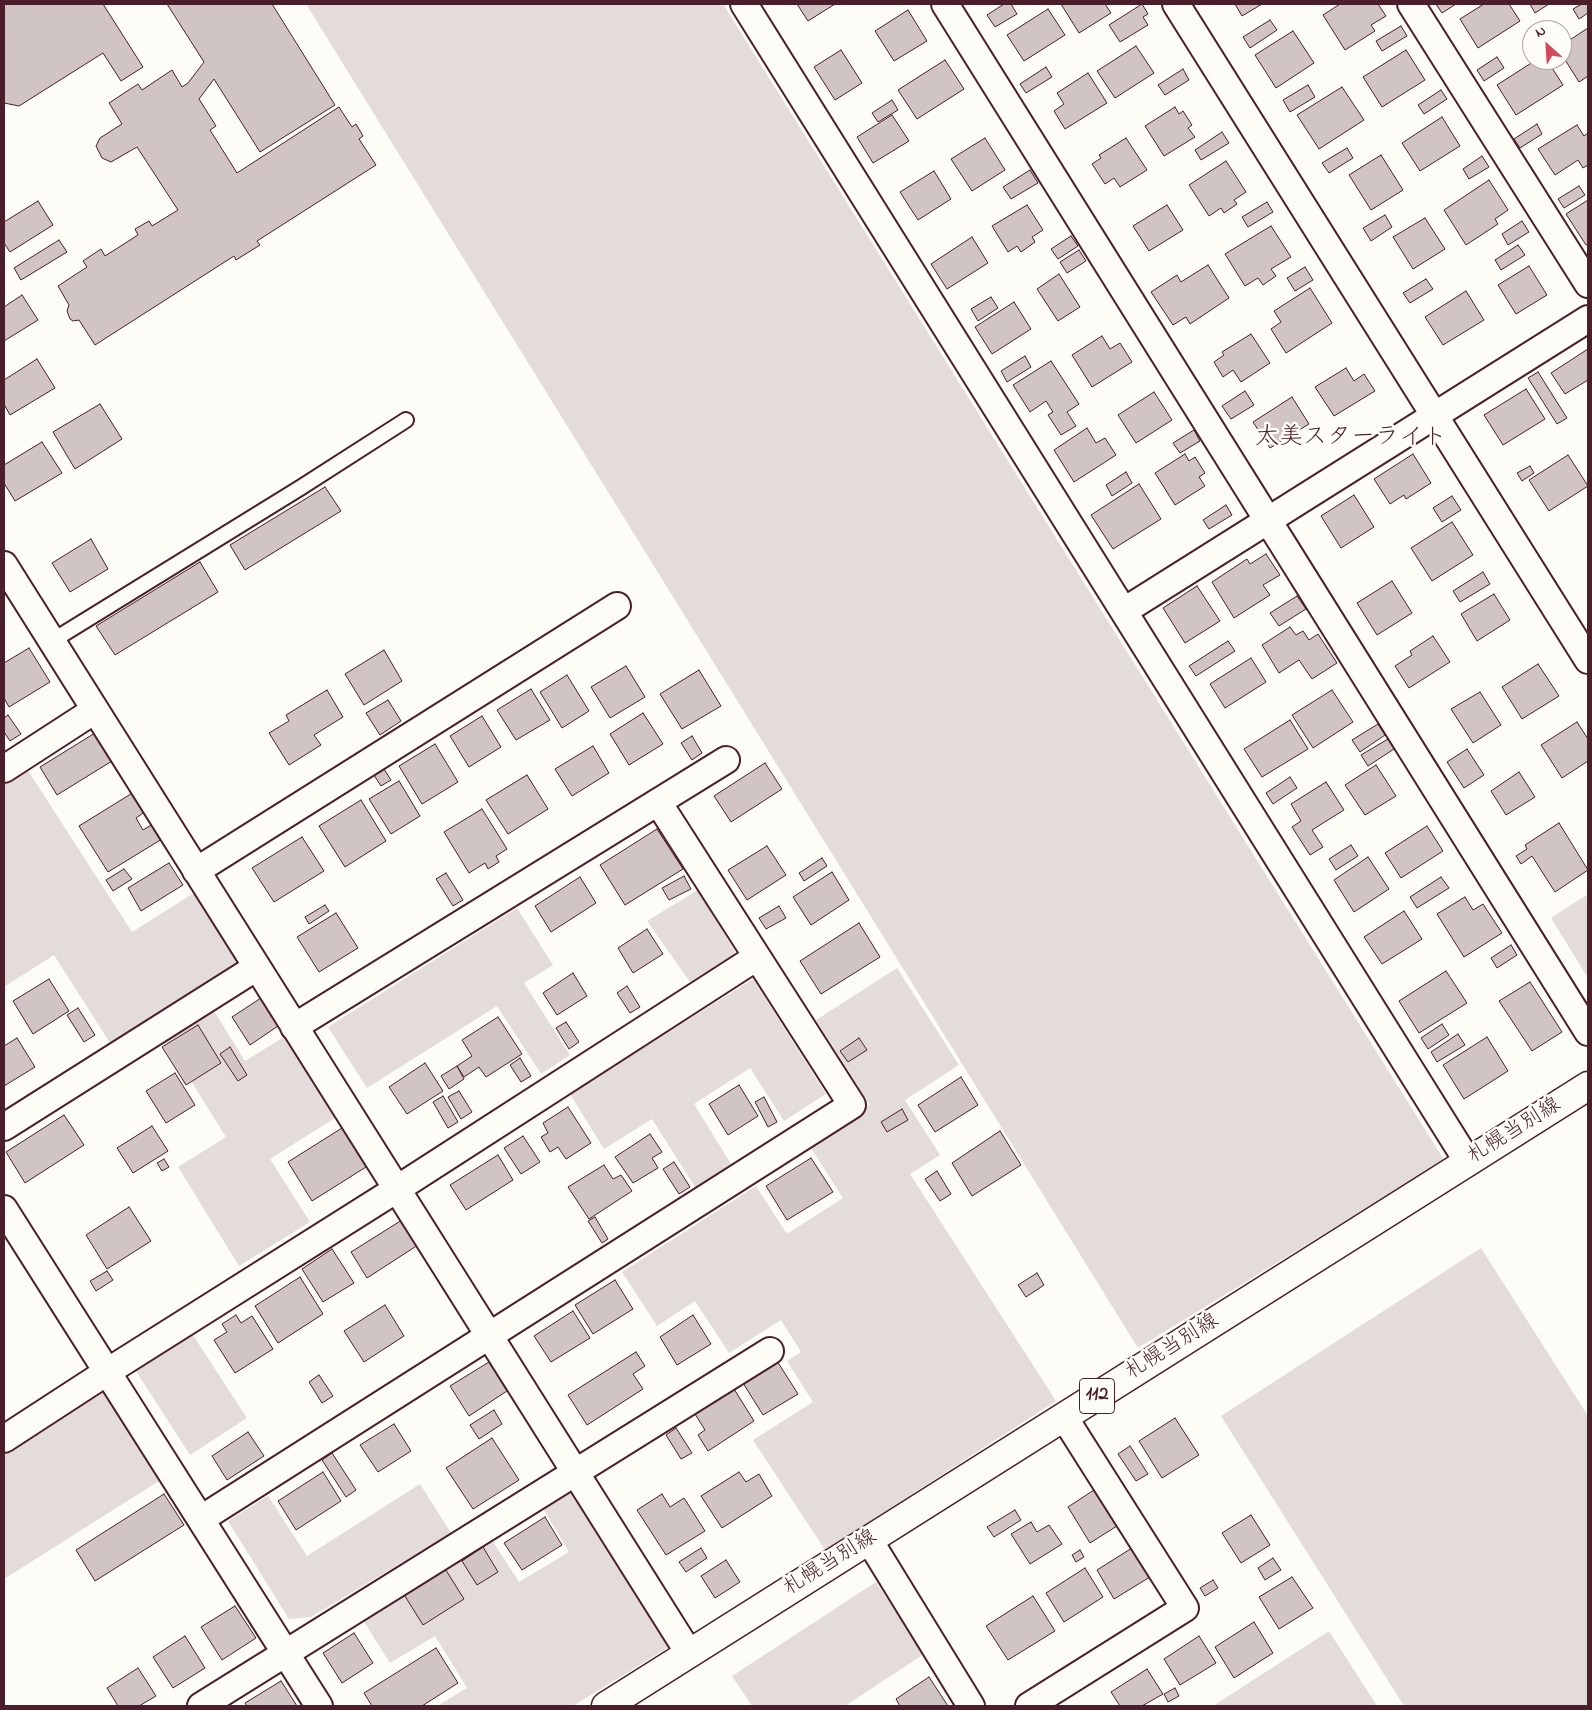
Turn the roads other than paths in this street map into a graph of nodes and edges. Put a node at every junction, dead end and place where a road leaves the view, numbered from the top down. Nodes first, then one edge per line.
1 (744, 4) edge
2 (946, 4) edge
3 (1176, 4) edge
4 (1411, 4) edge
5 (1588, 284) edge
6 (1588, 319) edge
7 (1434, 415) junction
8 (406, 420) dead end
9 (1268, 520) junction
10 (4, 565) edge
11 (617, 606) dead end
12 (1124, 611) junction
13 (52, 641) junction
14 (1588, 660) edge
15 (95, 710) junction
16 (726, 760) dead end
17 (4, 769) edge
18 (658, 802) junction
19 (196, 871) junction
20 (757, 957) junction
21 (257, 967) junction
22 (294, 1027) junction
23 (1588, 1032) edge
24 (1588, 1086) edge
25 (4, 1126) edge
26 (1468, 1162) junction
27 (397, 1189) junction
28 (4, 1209) edge
29 (490, 1336) junction
30 (770, 1352) dead end
31 (107, 1372) junction
32 (1064, 1417) junction
33 (4, 1440) edge
34 (575, 1472) junction
35 (201, 1520) junction
36 (869, 1540) junction
37 (286, 1654) junction
38 (689, 1654) junction
39 (201, 1706) edge
40 (319, 1706) edge
41 (606, 1706) edge
42 (971, 1706) edge
43 (1029, 1706) edge

1 - 12 street
2 - 9 street
3 - 7 street
4 - 5 street
6 - 7 street
7 - 9 street
7 - 14 street
8 - 13 lane
9 - 12 street
9 - 23 street
10 - 13 street
11 - 19 street
12 - 26 street
13 - 15 street
15 - 17 street
15 - 19 street
16 - 18 street
18 - 20 street
18 - 22 street
19 - 21 street
20 - 27 street
20 - 29 street
21 - 22 street
21 - 25 street
22 - 27 street
24 - 26 main road, 札幌当別線 / 112
26 - 32 main road, 札幌当別線 / 112
27 - 29 street
27 - 31 street
28 - 31 street
29 - 34 street
29 - 35 street
30 - 34 street
31 - 33 street
31 - 35 street
32 - 36 main road, 札幌当別線 / 112
32 - 43 street
34 - 37 street
34 - 38 street
35 - 37 street
36 - 38 main road, 札幌当別線 / 112
36 - 42 street
37 - 39 street
37 - 40 street
38 - 41 main road, 札幌当別線 / 112

